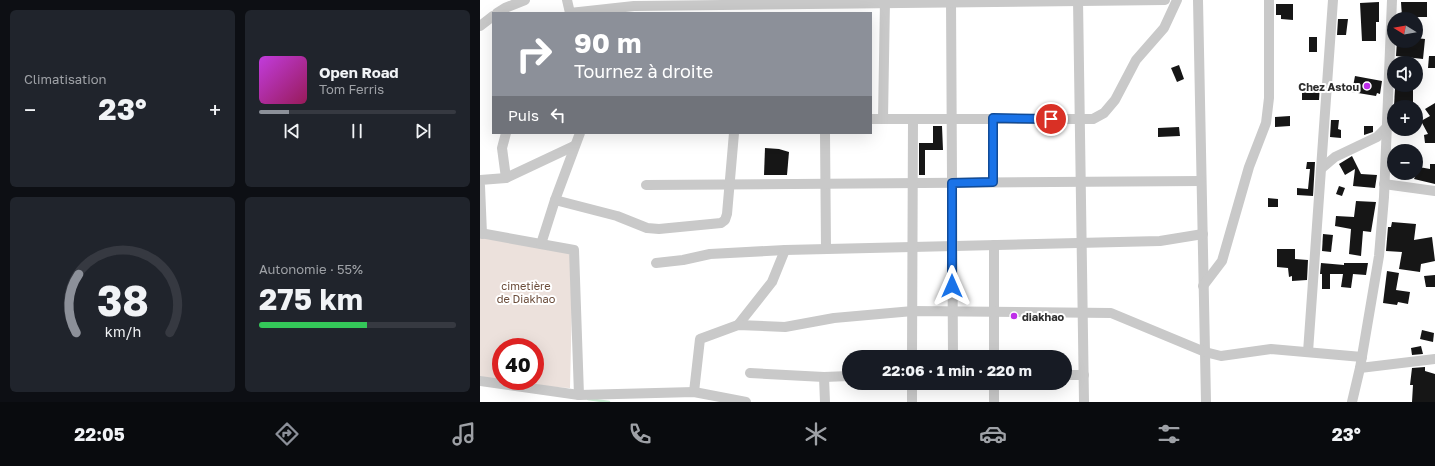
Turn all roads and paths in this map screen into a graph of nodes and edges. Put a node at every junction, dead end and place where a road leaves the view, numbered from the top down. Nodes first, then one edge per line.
1 (525, 0) edge
2 (567, 0) edge
3 (1078, 0) edge
4 (1165, 0) edge
5 (1177, 0) edge
6 (1198, 0) edge
7 (1269, 0) edge
8 (1333, 0) edge
9 (1392, 0) edge
10 (885, 1) edge
11 (951, 1) edge
12 (1014, 1) edge
13 (633, 6) edge
14 (824, 6) edge
15 (499, 12) edge
16 (570, 12) edge
17 (579, 12) edge
18 (492, 17) edge
19 (480, 26) edge
20 (993, 118) junction
21 (872, 119) edge
22 (884, 119) junction
23 (913, 119) junction
24 (951, 119) junction
25 (1080, 120) junction
26 (1386, 128) junction
27 (506, 134) edge
28 (580, 134) edge
29 (734, 134) edge
30 (825, 134) edge
31 (574, 146) junction
32 (1322, 168) junction
33 (506, 178) junction
34 (480, 180) edge
35 (1201, 181) junction
36 (993, 182) junction
37 (1081, 182) junction
38 (913, 183) junction
39 (952, 183) junction
40 (730, 184) junction
41 (826, 184) junction
42 (1384, 184) junction
43 (646, 185) dead end
44 (480, 186) edge
45 (1435, 191) edge
46 (555, 200) junction
47 (481, 234) edge
48 (1203, 234) junction
49 (1082, 243) junction
50 (541, 244) junction
51 (994, 245) junction
52 (952, 246) junction
53 (913, 247) junction
54 (826, 249) junction
55 (785, 250) junction
56 (656, 263) dead end
57 (1203, 286) junction
58 (912, 311) junction
59 (953, 313) junction
60 (994, 313) junction
61 (1083, 313) junction
62 (738, 325) junction
63 (912, 350) edge
64 (953, 350) edge
65 (994, 350) edge
66 (1205, 352) junction
67 (1308, 352) junction
68 (1362, 357) junction
69 (1435, 359) edge
70 (1360, 368) junction
71 (750, 373) dead end
72 (1072, 374) edge
73 (1084, 375) junction
74 (842, 376) edge
75 (824, 377) junction
76 (480, 381) edge
77 (912, 390) edge
78 (994, 390) edge
79 (694, 392) junction
80 (579, 395) junction
81 (746, 402) edge
82 (825, 402) edge
83 (912, 402) edge
84 (994, 402) edge
85 (1084, 402) edge
86 (1206, 402) edge
87 (1352, 402) edge

1 - 15 street
2 - 16 street
3 - 4 street
3 - 12 street
3 - 25 street
5 - 25 street
6 - 35 street
7 - 57 street
8 - 32 street
9 - 26 street
10 - 11 street
10 - 14 street
10 - 22 street
11 - 12 street
11 - 24 street
13 - 14 street
13 - 17 street
18 - 19 street
20 - 24 street
20 - 25 street
20 - 36 street
21 - 22 street
22 - 23 street
23 - 24 street
23 - 38 street
24 - 39 street
25 - 37 street
26 - 32 street
26 - 42 street
27 - 33 street
28 - 31 street
29 - 40 street
30 - 41 street
31 - 33 street
31 - 46 street
32 - 67 street
33 - 34 street
35 - 37 street
35 - 48 street
36 - 37 street
36 - 39 street
37 - 49 street
38 - 39 street
38 - 41 street
38 - 53 street
39 - 52 street
40 - 41 street
40 - 43 street
40 - 46 street
41 - 54 street
42 - 45 street
42 - 68 street
44 - 47 street
46 - 50 street
47 - 50 street
48 - 49 street
48 - 57 street
49 - 51 street
49 - 61 street
50 - 80 street
51 - 52 street
51 - 60 street
52 - 53 street
52 - 59 street
53 - 54 street
53 - 58 street
54 - 55 street
55 - 56 street
55 - 62 street
57 - 66 street
58 - 59 street
58 - 62 street
58 - 63 street
59 - 60 street
59 - 64 street
60 - 61 street
60 - 65 street
61 - 66 street
61 - 73 street
62 - 79 street
66 - 67 street
66 - 86 street
67 - 68 street
68 - 70 street
69 - 70 street
70 - 87 street
71 - 75 street
72 - 73 street
73 - 85 street
74 - 75 street
75 - 82 street
76 - 80 street
77 - 83 street
78 - 84 street
79 - 80 street
79 - 81 street

